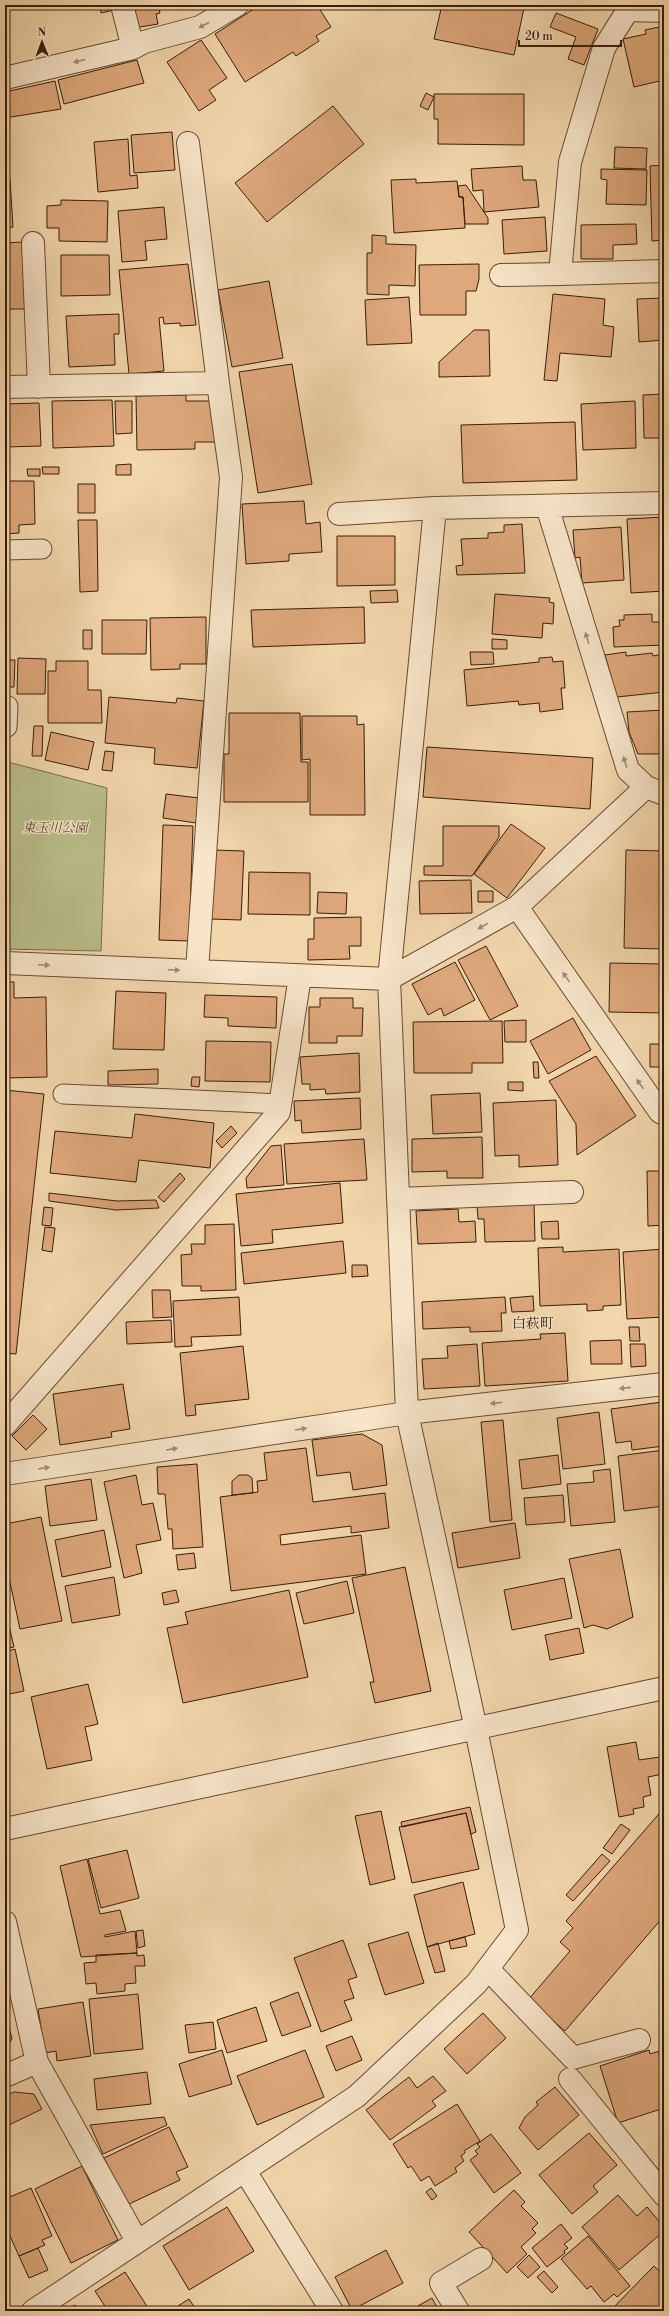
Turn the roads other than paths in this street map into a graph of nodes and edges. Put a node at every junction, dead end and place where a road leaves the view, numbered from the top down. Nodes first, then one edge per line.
1 (122, 5) edge
2 (237, 5) edge
3 (628, 7) edge
4 (664, 11) edge
5 (133, 48) junction
6 (5, 78) edge
7 (188, 143) dead end
8 (33, 243) dead end
9 (664, 271) edge
10 (560, 274) junction
11 (502, 275) dead end
12 (218, 383) junction
13 (5, 387) edge
14 (38, 387) junction
15 (664, 503) edge
16 (547, 506) junction
17 (435, 508) junction
18 (339, 514) dead end
19 (42, 549) dead end
20 (5, 550) edge
21 (8, 706) dead end
22 (5, 728) edge
23 (655, 791) edge
24 (517, 907) junction
25 (5, 963) edge
26 (196, 971) junction
27 (300, 976) junction
28 (389, 979) junction
29 (63, 1094) dead end
30 (281, 1104) junction
31 (664, 1114) edge
32 (572, 1192) dead end
33 (398, 1199) junction
34 (664, 1384) edge
35 (407, 1413) junction
36 (5, 1425) edge
37 (5, 1474) edge
38 (664, 1688) edge
39 (476, 1729) junction
40 (5, 1829) edge
41 (5, 1922) edge
42 (488, 1969) junction
43 (639, 2040) dead end
44 (36, 2062) junction
45 (5, 2076) edge
46 (570, 2079) dead end
47 (245, 2171) junction
48 (664, 2195) edge
49 (137, 2241) junction
50 (481, 2259) dead end
51 (33, 2311) edge
52 (332, 2311) edge
53 (458, 2311) edge

1 - 5 street
2 -> 5 street
3 - 4 street
3 - 10 street
5 -> 6 street
7 - 12 street
8 - 14 street
9 - 10 street
10 - 11 street
12 - 14 street
12 - 26 street
13 - 14 street
15 - 16 street
16 - 17 street
23 -> 16 street
17 - 18 street
17 - 28 street
19 - 20 lane
21 - 22 lane
23 - 24 street
24 -> 28 street
31 -> 24 street
25 -> 26 street
26 - 27 street
27 - 28 street
27 - 30 street
28 - 33 street
29 - 30 lane
30 - 36 street
32 - 33 street
33 - 35 street
34 -> 35 street
37 -> 35 street
35 - 39 street
38 - 39 street
39 - 40 street
39 - 42 street
41 - 44 street
42 - 43 street
42 - 47 street
44 - 45 street
44 - 49 street
46 - 48 street
47 - 49 street
47 - 52 street
49 - 51 street
50 - 53 street

